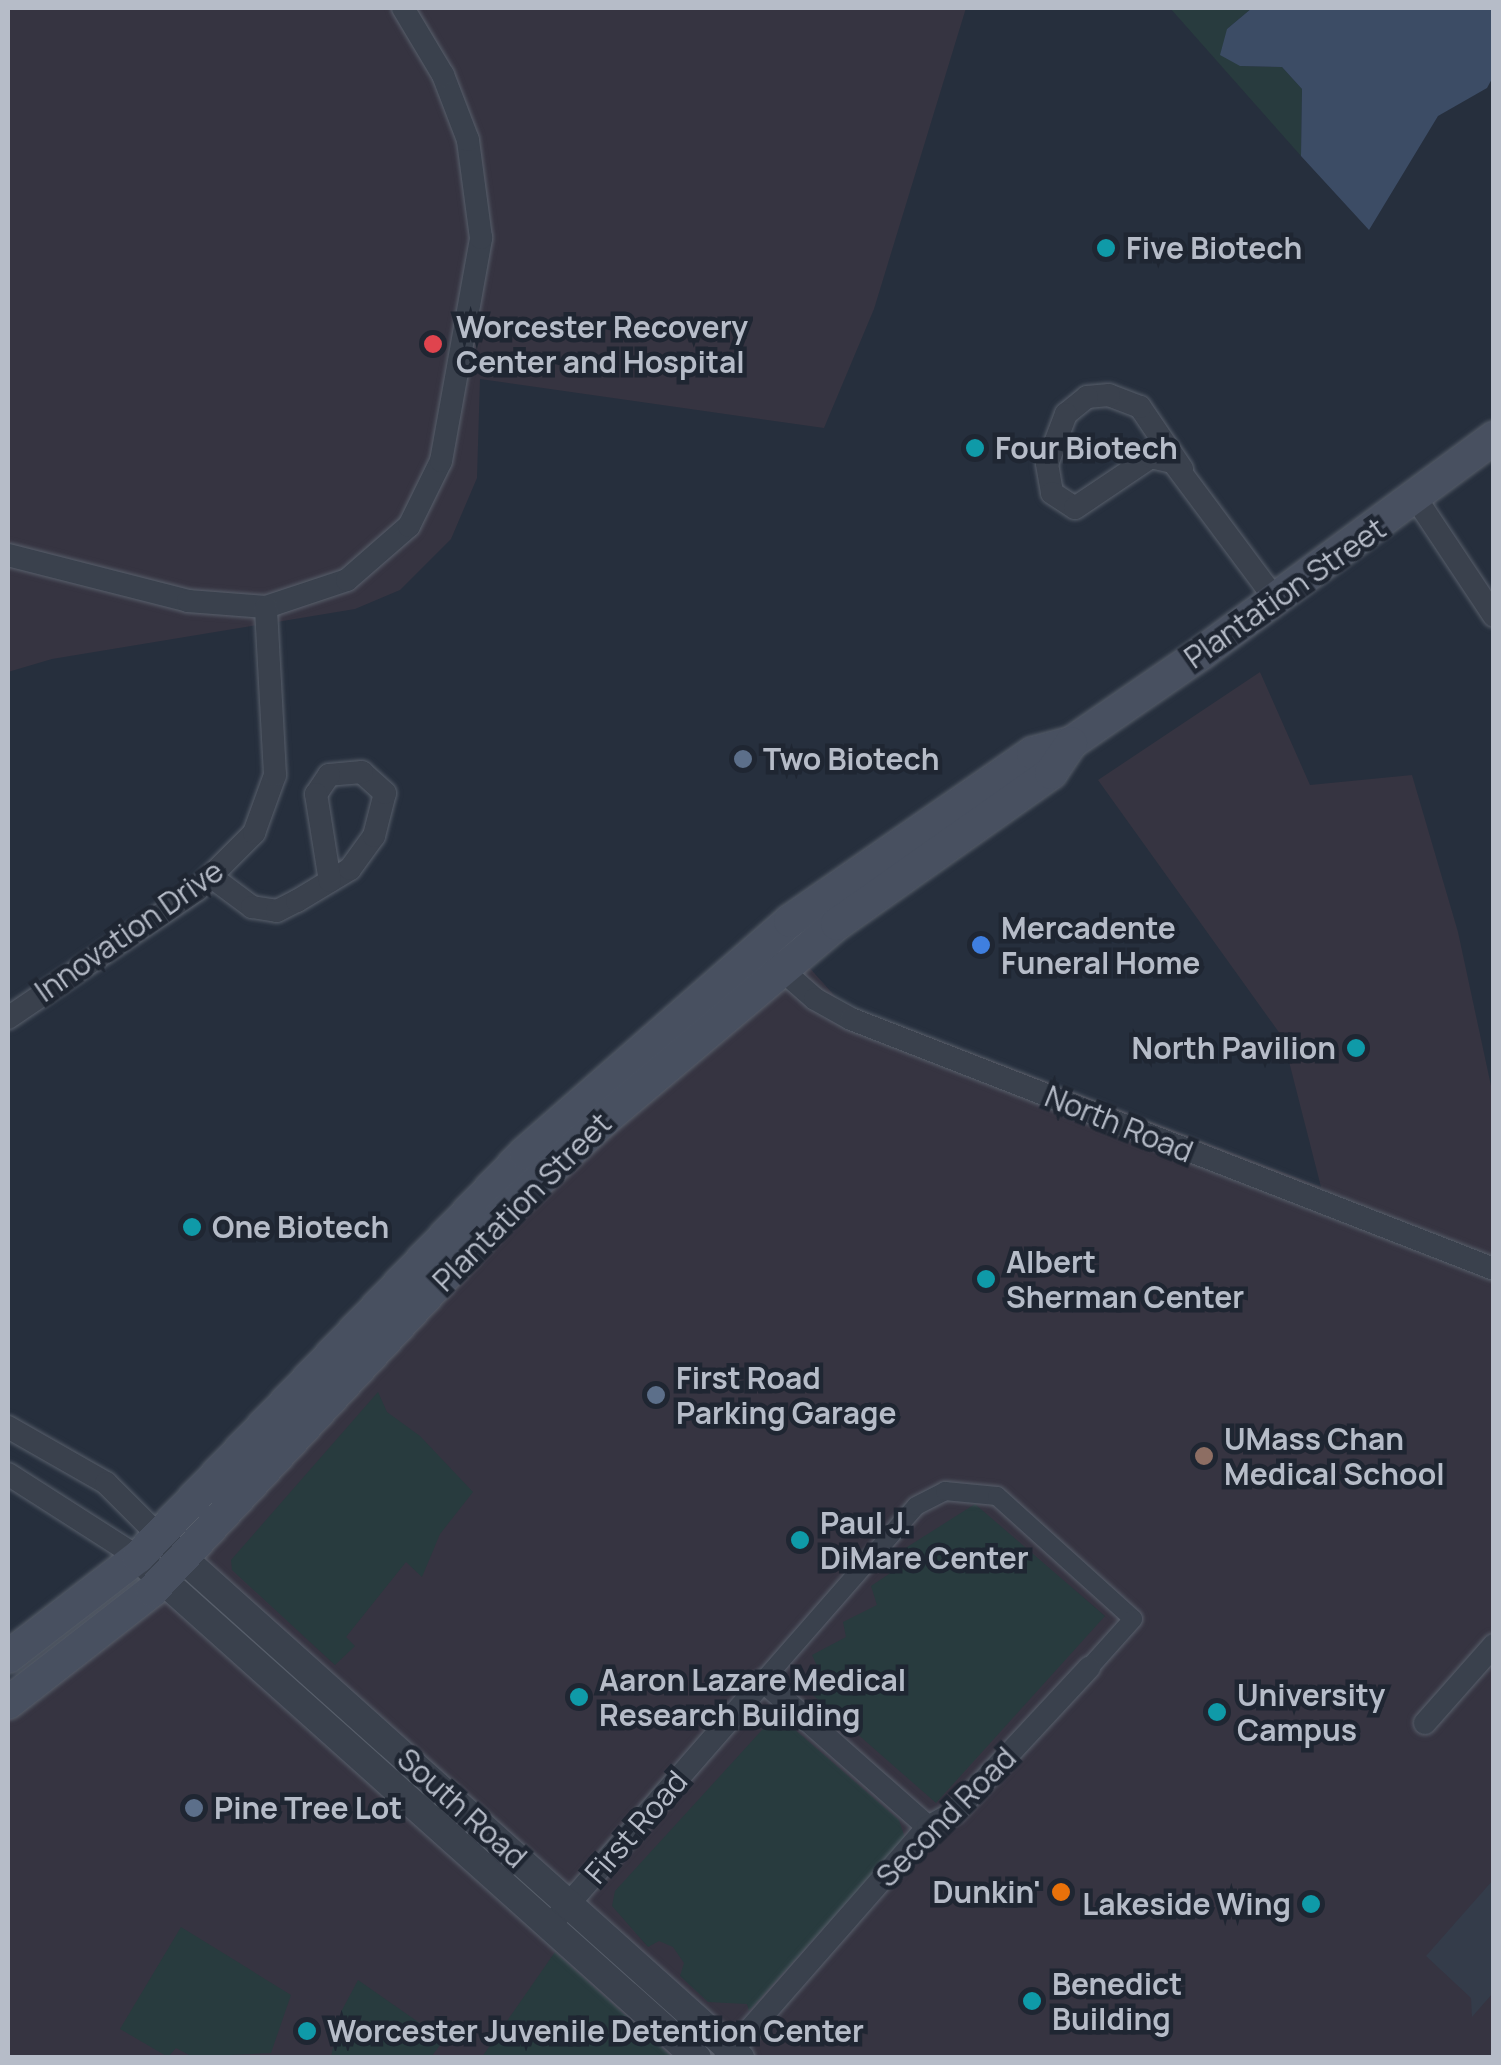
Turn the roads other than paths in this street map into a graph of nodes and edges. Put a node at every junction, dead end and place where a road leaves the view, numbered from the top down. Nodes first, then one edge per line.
1 (403, 8) edge
2 (1494, 438) edge
3 (1182, 469) junction
4 (1417, 500) junction
5 (8, 556) edge
6 (1276, 600) junction
7 (266, 608) junction
8 (1494, 616) edge
9 (213, 878) junction
10 (330, 881) junction
11 (773, 962) junction
12 (8, 1018) edge
13 (1494, 1269) edge
14 (8, 1426) edge
15 (8, 1474) edge
16 (149, 1546) junction
17 (173, 1570) junction
18 (1494, 1646) edge
19 (8, 1657) edge
20 (1089, 1668) joint
21 (763, 1681) junction
22 (8, 1702) edge
23 (1425, 1722) dead end
24 (928, 1827) junction
25 (569, 1904) junction
26 (548, 1928) junction
27 (733, 2055) edge
28 (696, 2058) edge

1 - 7 street
2 - 4 main road, Plantation Street
3 - 3 street
3 - 6 street
4 - 6 main road, Plantation Street
4 - 8 street
5 - 7 street
6 - 11 main road, Plantation Street
7 - 9 street, Innovation Drive
9 - 10 street
9 - 12 street, Innovation Drive
10 - 10 street
11 - 13 street, North Road
11 - 16 main road, Plantation Street
11 - 17 main road, Plantation Street
14 - 16 street
15 - 16 street
16 - 17 street
16 - 19 main road, Plantation Street
17 - 22 main road, Plantation Street
17 - 25 street, South Road
17 - 26 street, South Road
18 - 23 street
20 - 21 street
20 - 24 street, Second Road
21 - 24 street
21 - 25 street, First Road
24 - 27 street, Second Road
25 - 26 street, First Road
25 - 27 street, South Road
26 - 28 street, South Road

